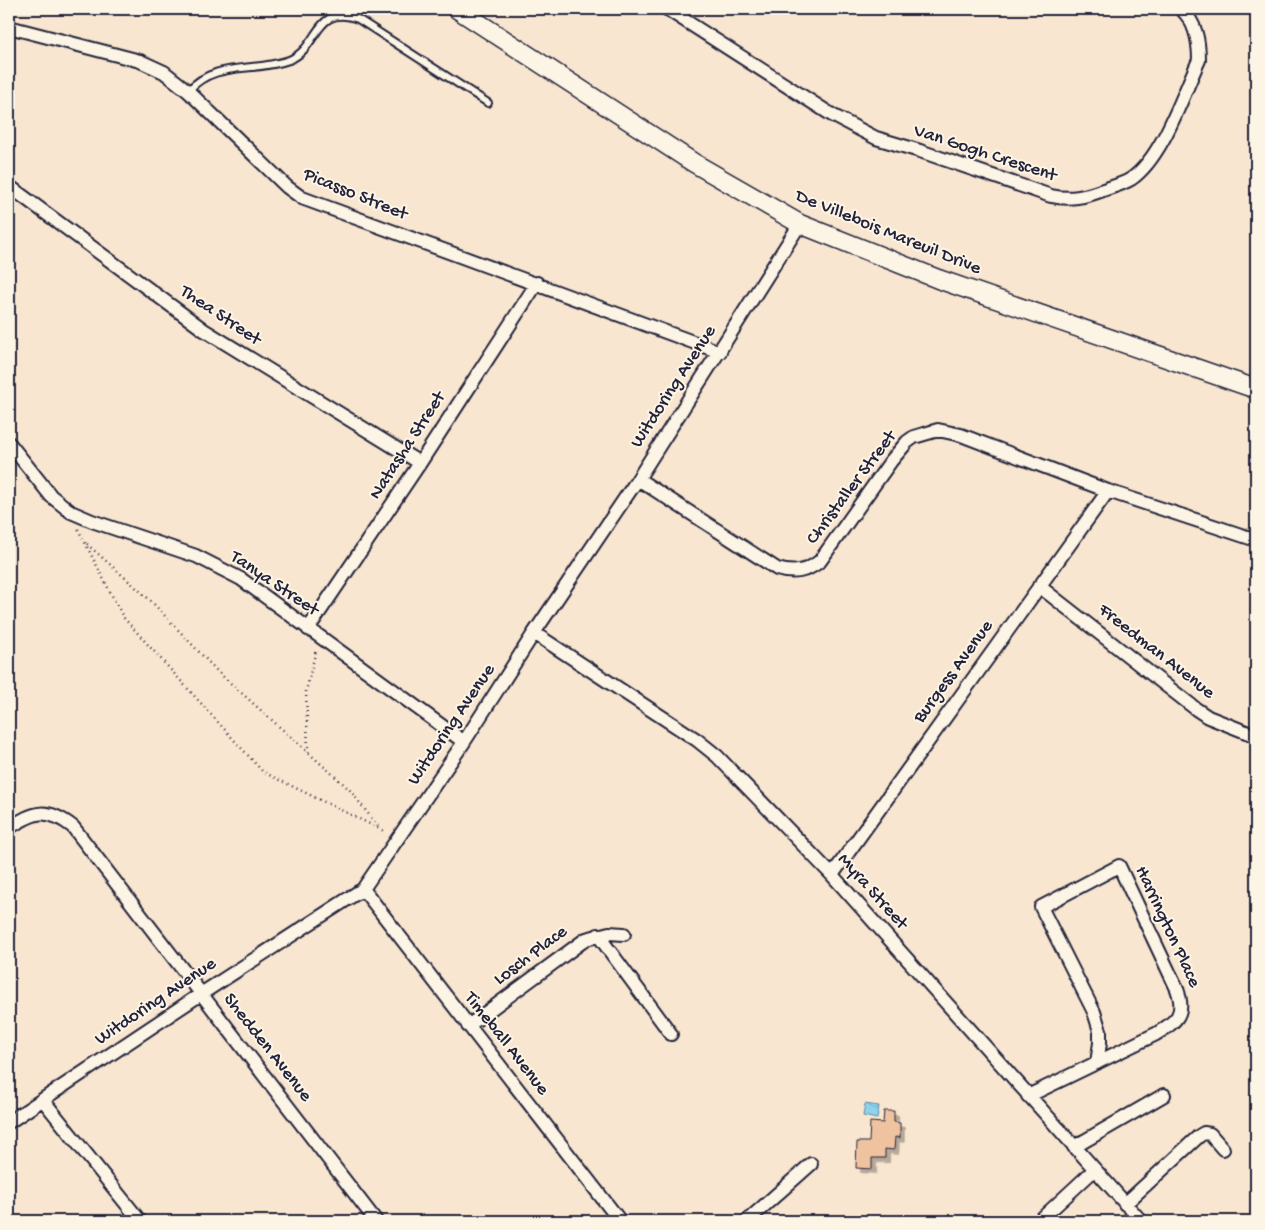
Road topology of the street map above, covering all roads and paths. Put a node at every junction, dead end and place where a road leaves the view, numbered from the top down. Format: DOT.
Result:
graph roads {
  1 [pos="457,9"];
  2 [pos="668,9"];
  3 [pos="1181,9"];
  4 [pos="9,27"];
  5 [pos="188,91"];
  6 [pos="488,103"];
  7 [pos="9,186"];
  8 [pos="800,224"];
  9 [pos="537,283"];
  10 [pos="720,352"];
  11 [pos="1256,390"];
  12 [pos="9,443"];
  13 [pos="420,463"];
  14 [pos="638,479"];
  15 [pos="1108,491"];
  16 [pos="71,512"];
  17 [pos="1256,540"];
  18 [pos="85,543"];
  19 [pos="1040,586"];
  20 [pos="308,629"];
  21 [pos="534,633"];
  22 [pos="322,640"];
  23 [pos="1256,736"];
  24 [pos="464,742"];
  25 [pos="308,752"];
  26 [pos="9,828"];
  27 [pos="381,830"];
  28 [pos="399,836"];
  29 [pos="832,875"];
  30 [pos="363,889"];
  31 [pos="624,934"];
  32 [pos="598,935"];
  33 [pos="201,994"];
  34 [pos="468,1026"];
  35 [pos="671,1034"];
  36 [pos="1097,1062"];
  37 [pos="1033,1093"];
  38 [pos="1164,1095"];
  39 [pos="43,1100"];
  40 [pos="9,1122"];
  41 [pos="1074,1147"];
  42 [pos="1223,1148"];
  43 [pos="811,1164"];
  44 [pos="1094,1170"];
  45 [pos="1125,1204"];
  46 [pos="140,1221"];
  47 [pos="376,1221"];
  48 [pos="620,1221"];
  49 [pos="747,1221"];
  50 [pos="1039,1221"];
  51 [pos="1141,1221"];
  1 -- 8 [label="main road, De Villebois Mareuil Drive"];
  2 -- 3 [label="street, Van Gogh Crescent"];
  4 -- 5 [label="street, Picasso Street"];
  5 -- 6 [label="lane"];
  5 -- 9 [label="street, Picasso Street"];
  7 -- 13 [label="street, Thea Street"];
  8 -- 10 [label="street, Witdoring Avenue"];
  8 -- 11 [label="main road, De Villebois Mareuil Drive"];
  9 -- 10 [label="street, Picasso Street"];
  9 -- 13 [label="street, Natasha Street"];
  10 -- 14 [label="street, Witdoring Avenue"];
  12 -- 16 [label="street, Tanya Street"];
  13 -- 20 [label="street, Natasha Street"];
  14 -- 15 [label="street, Christaller Street"];
  14 -- 21 [label="street, Witdoring Avenue"];
  15 -- 17 [label="street, Christaller Street"];
  15 -- 19 [label="street, Burgess Avenue"];
  16 -- 18 [label="path"];
  16 -- 20 [label="street, Tanya Street"];
  18 -- 25 [label="path"];
  18 -- 27 [label="path"];
  19 -- 23 [label="street, Freedman Avenue"];
  19 -- 29 [label="street, Burgess Avenue"];
  20 -- 22 [label="street, Tanya Street"];
  21 -- 24 [label="street, Witdoring Avenue"];
  21 -- 29 [label="street, Myra Street"];
  22 -- 24 [label="street, Tanya Street"];
  22 -- 25 [label="path"];
  24 -- 28 [label="street, Witdoring Avenue"];
  25 -- 27 [label="path"];
  26 -- 33 [label="street, Shedden Avenue"];
  27 -- 28 [label="path"];
  28 -- 30 [label="street, Witdoring Avenue"];
  29 -- 37 [label="street, Myra Street"];
  30 -- 33 [label="street, Witdoring Avenue"];
  30 -- 34 [label="street, Timeball Avenue"];
  31 -- 32 [label="street, Losch Place"];
  32 -- 34 [label="street, Losch Place"];
  32 -- 35 [label="street"];
  33 -- 39 [label="street, Witdoring Avenue"];
  33 -- 47 [label="street, Shedden Avenue"];
  34 -- 48 [label="street, Timeball Avenue"];
  36 -- 36 [label="street, Harrington Place"];
  36 -- 37 [label="street, Harrington Place"];
  37 -- 41 [label="street, Myra Street"];
  38 -- 41 [label="street"];
  39 -- 40 [label="street, Witdoring Avenue"];
  39 -- 46 [label="street"];
  41 -- 44 [label="street, Myra Street"];
  42 -- 45 [label="street"];
  43 -- 49 [label="street"];
  44 -- 45 [label="street, Myra Street"];
  44 -- 50 [label="street"];
  45 -- 51 [label="street, Myra Street"];
}
